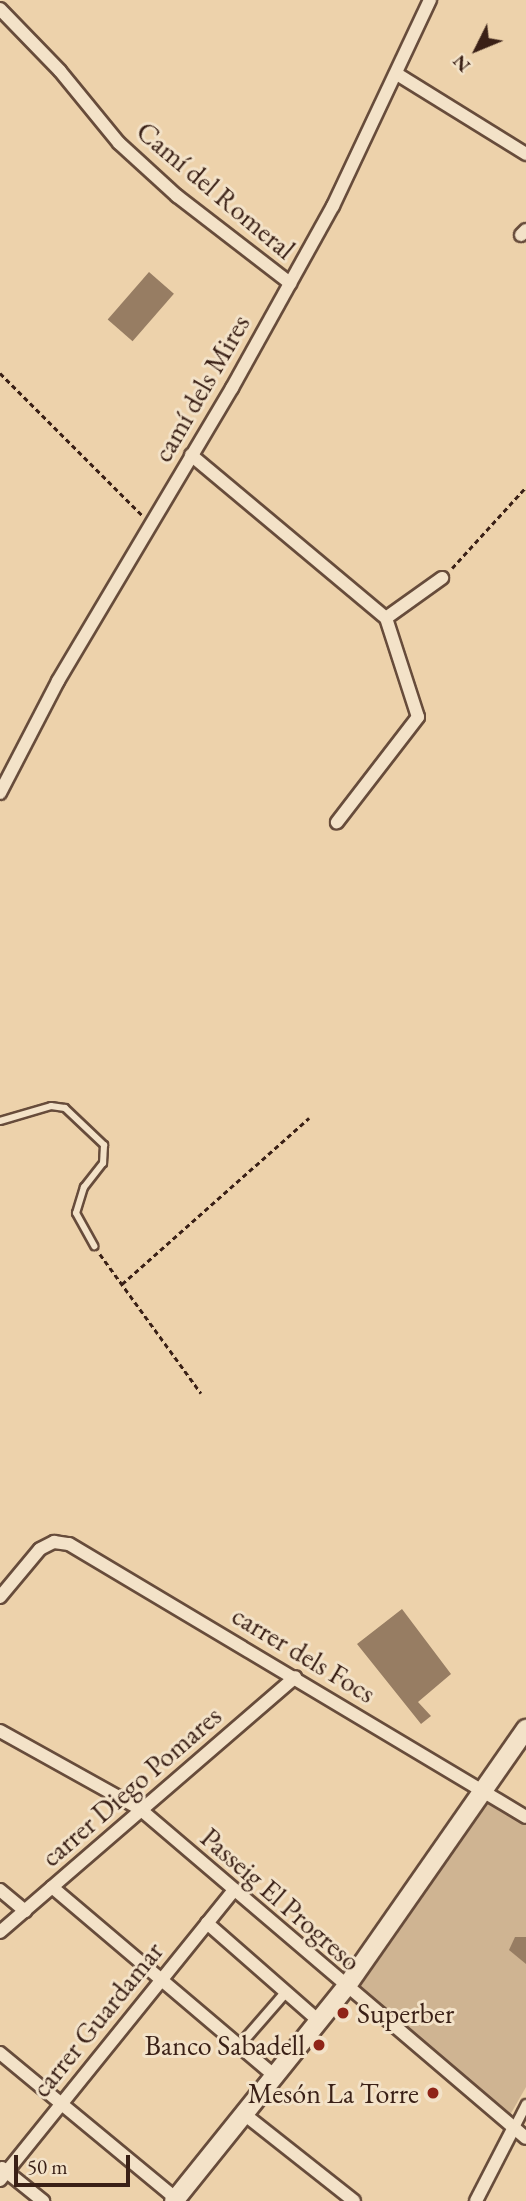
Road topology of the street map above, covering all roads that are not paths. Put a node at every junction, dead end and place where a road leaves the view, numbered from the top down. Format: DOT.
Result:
graph roads {
  1 [pos="430,0"];
  2 [pos="0,9"];
  3 [pos="397,74"];
  4 [pos="526,154"];
  5 [pos="290,283"];
  6 [pos="191,456"];
  7 [pos="442,578"];
  8 [pos="386,618"];
  9 [pos="0,793"];
  10 [pos="337,822"];
  11 [pos="0,1121"];
  12 [pos="94,1246"];
  13 [pos="0,1597"];
  14 [pos="295,1677"];
  15 [pos="0,1731"];
  16 [pos="521,1735"];
  17 [pos="483,1788"];
  18 [pos="140,1809"];
  19 [pos="526,1817"];
  20 [pos="52,1887"];
  21 [pos="0,1890"];
  22 [pos="234,1890"];
  23 [pos="25,1911"];
  24 [pos="207,1923"];
  25 [pos="0,1932"];
  26 [pos="162,1977"];
  27 [pos="346,1987"];
  28 [pos="285,1992"];
  29 [pos="319,2021"];
  30 [pos="239,2045"];
  31 [pos="0,2053"];
  32 [pos="275,2076"];
  33 [pos="60,2102"];
  34 [pos="526,2104"];
  35 [pos="244,2114"];
  36 [pos="513,2129"];
  37 [pos="526,2138"];
  38 [pos="2,2173"];
  39 [pos="336,2196"];
  40 [pos="176,2200"];
  41 [pos="43,2201"];
  42 [pos="354,2201"];
  43 [pos="476,2201"];
  1 -- 3 [label="street, camí dels Mires"];
  2 -- 5 [label="street, Camí del Romeral"];
  3 -- 4 [label="street"];
  3 -- 5 [label="street, camí dels Mires"];
  5 -- 6 [label="street, camí dels Mires"];
  6 -- 8 [label="street"];
  6 -- 9 [label="street, camí dels Mires"];
  7 -- 8 [label="street"];
  8 -- 10 [label="street"];
  11 -- 12 [label="lane"];
  13 -- 14 [label="street, carrer dels Focs"];
  14 -- 17 [label="street, carrer dels Focs"];
  14 -- 18 [label="street, carrer Diego Pomares"];
  15 -- 18 [label="street, Passeig El Progreso"];
  16 -- 17 [label="main road"];
  17 -- 19 [label="street, carrer dels Focs"];
  17 -- 27 [label="main road"];
  18 -- 20 [label="street, carrer Diego Pomares"];
  18 -- 22 [label="street, Passeig El Progreso"];
  20 -- 23 [label="street, carrer Diego Pomares"];
  20 -- 26 [label="street"];
  21 -- 23 [label="street"];
  22 -- 24 [label="street, carrer Guardamar"];
  22 -- 27 [label="street, Passeig El Progreso"];
  23 -- 25 [label="street, carrer Diego Pomares"];
  24 -- 26 [label="street, carrer Guardamar"];
  24 -- 28 [label="street"];
  26 -- 30 [label="street"];
  26 -- 33 [label="street, carrer Guardamar"];
  27 -- 29 [label="main road"];
  27 -- 36 [label="street, Passeig El Progreso"];
  28 -- 29 [label="street"];
  28 -- 30 [label="street"];
  29 -- 32 [label="main road"];
  30 -- 32 [label="street"];
  31 -- 33 [label="street"];
  32 -- 35 [label="main road"];
  33 -- 38 [label="street, carrer Guardamar"];
  33 -- 40 [label="street"];
  34 -- 36 [label="street"];
  35 -- 39 [label="street"];
  35 -- 40 [label="main road"];
  36 -- 37 [label="street, Passeig El Progreso"];
  36 -- 43 [label="street"];
  38 -- 41 [label="street"];
  39 -- 42 [label="street"];
}
